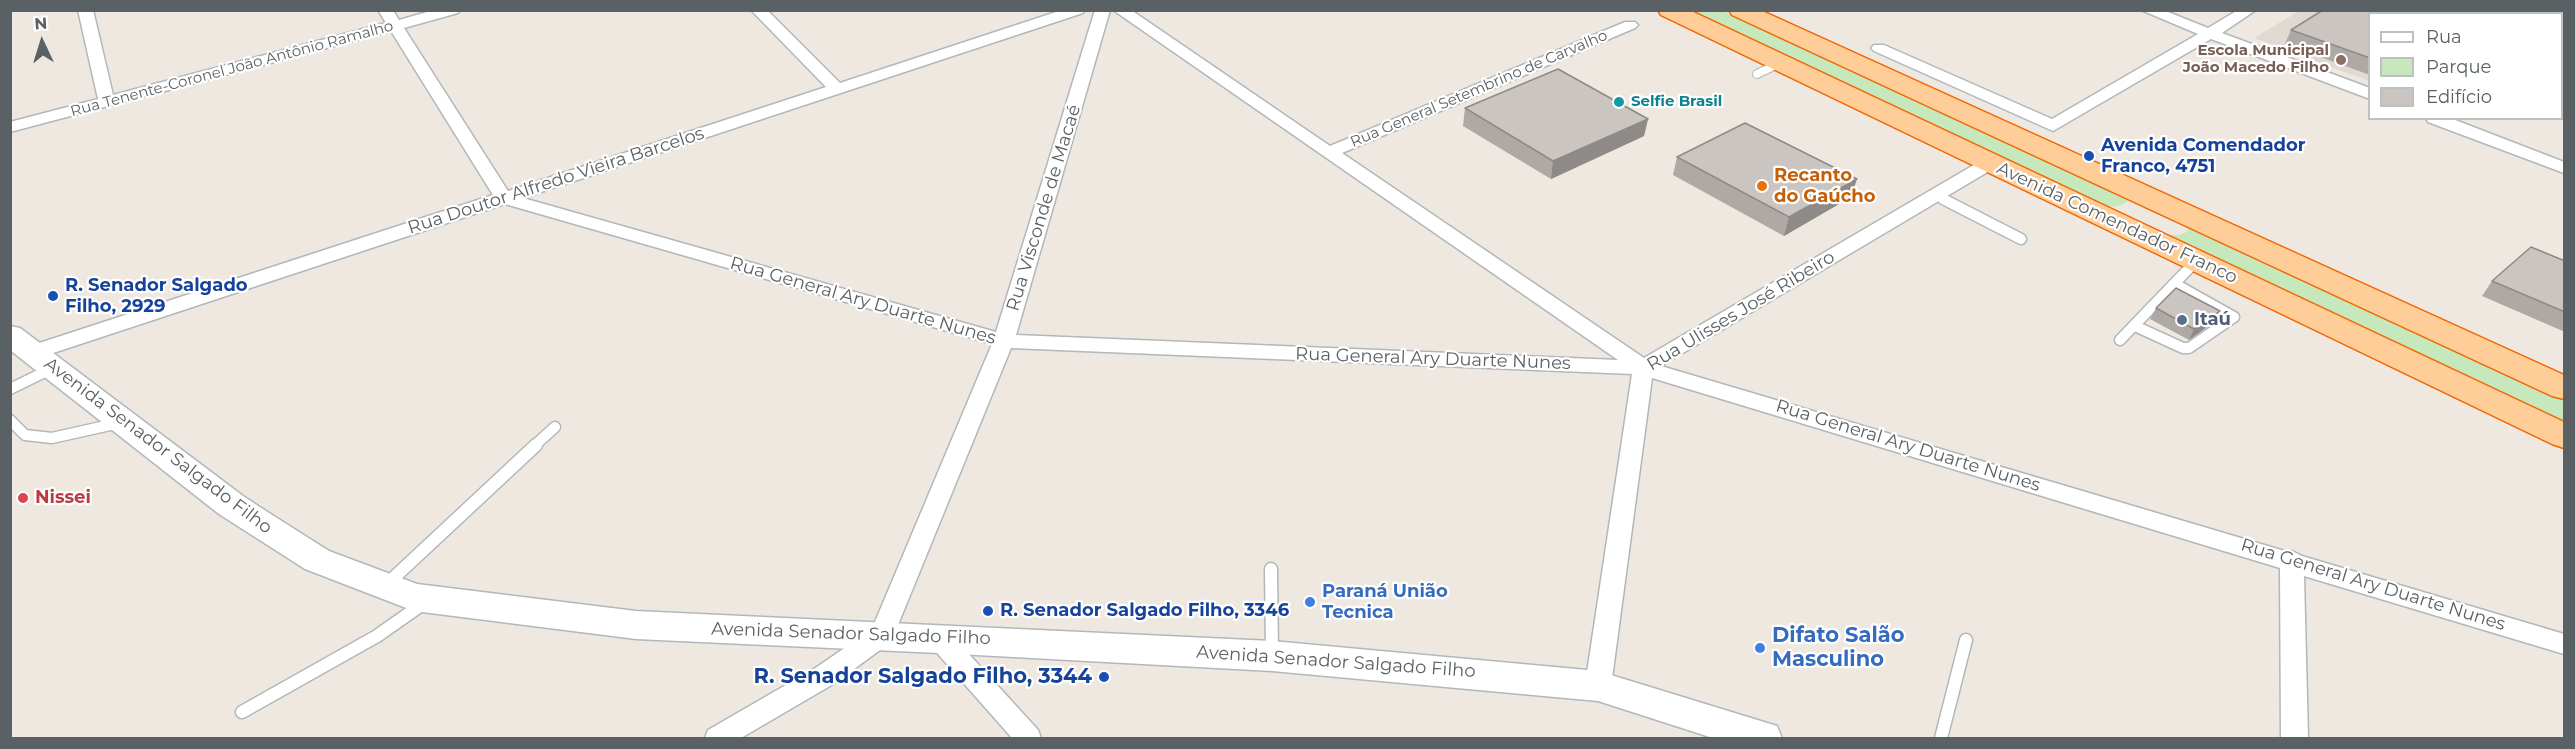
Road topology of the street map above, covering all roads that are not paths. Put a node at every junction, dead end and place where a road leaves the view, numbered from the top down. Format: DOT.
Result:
graph roads {
  1 [pos="453,10"];
  2 [pos="758,10"];
  3 [pos="1078,10"];
  4 [pos="1103,10"];
  5 [pos="1120,10"];
  6 [pos="1669,10"];
  7 [pos="1740,10"];
  8 [pos="2148,10"];
  9 [pos="2249,10"];
  10 [pos="87,11"];
  11 [pos="389,18"];
  12 [pos="1630,25"];
  13 [pos="2209,34"];
  14 [pos="1879,48"];
  15 [pos="1780,63"];
  16 [pos="1757,74"];
  17 [pos="837,89"];
  18 [pos="2368,93"];
  19 [pos="107,102"];
  20 [pos="2439,120"];
  21 [pos="10,127"];
  22 [pos="1328,153"];
  23 [pos="1990,163"];
  24 [pos="2565,168"];
  25 [pos="2142,194"];
  26 [pos="1936,195"];
  27 [pos="504,198"];
  28 [pos="2085,208"];
  29 [pos="2021,240"];
  30 [pos="2196,261"];
  31 [pos="2175,284"];
  32 [pos="2134,326"];
  33 [pos="2120,340"];
  34 [pos="1004,341"];
  35 [pos="33,352"];
  36 [pos="1643,368"];
  37 [pos="2565,388"];
  38 [pos="10,389"];
  39 [pos="10,420"];
  40 [pos="123,422"];
  41 [pos="555,427"];
  42 [pos="2565,436"];
  43 [pos="2292,560"];
  44 [pos="1271,569"];
  45 [pos="384,586"];
  46 [pos="429,599"];
  47 [pos="882,635"];
  48 [pos="939,638"];
  49 [pos="1966,640"];
  50 [pos="2565,644"];
  51 [pos="1272,656"];
  52 [pos="1598,686"];
  53 [pos="242,712"];
  54 [pos="1740,735"];
  55 [pos="718,738"];
  56 [pos="1028,738"];
  57 [pos="1941,738"];
  58 [pos="2294,738"];
  1 -- 11 [label="street, Rua Tenente-Coronel João Antônio Ramalho"];
  2 -- 17 [label="street"];
  3 -- 17 [label="street, Rua Doutor Alfredo Vieira Barcelos"];
  4 -- 34 [label="street, Rua Visconde de Macaé"];
  5 -- 22 [label="street"];
  6 -- 15 [label="highway, Avenida Comendador Franco"];
  7 -- 25 [label="highway, Avenida Comendador Franco"];
  8 -- 13 [label="street"];
  9 -- 13 [label="street"];
  10 -- 19 [label="street"];
  11 -- 19 [label="street, Rua Tenente-Coronel João Antônio Ramalho"];
  11 -- 27 [label="street"];
  12 -- 22 [label="street, Rua General Setembrino de Carvalho"];
  13 -- 14 [label="street"];
  13 -- 18 [label="street"];
  15 -- 16 [label="lane"];
  15 -- 23 [label="highway, Avenida Comendador Franco"];
  17 -- 27 [label="street, Rua Doutor Alfredo Vieira Barcelos"];
  19 -- 21 [label="street, Rua Tenente-Coronel João Antônio Ramalho"];
  20 -- 24 [label="street"];
  22 -- 36 [label="street"];
  23 -- 26 [label="street, Rua Ulisses José Ribeiro"];
  23 -- 28 [label="highway, Avenida Comendador Franco"];
  25 -- 28 [label="highway"];
  25 -- 37 [label="highway, Avenida Comendador Franco"];
  26 -- 29 [label="lane"];
  26 -- 36 [label="street, Rua Ulisses José Ribeiro"];
  27 -- 34 [label="street, Rua General Ary Duarte Nunes"];
  27 -- 35 [label="street, Rua Doutor Alfredo Vieira Barcelos"];
  28 -- 30 [label="highway, Avenida Comendador Franco"];
  30 -- 31 [label="lane"];
  30 -- 42 [label="highway, Avenida Comendador Franco"];
  31 -- 32 [label="lane"];
  31 -- 32 [label="lane"];
  32 -- 33 [label="lane"];
  34 -- 36 [label="street, Rua General Ary Duarte Nunes"];
  34 -- 47 [label="street, Rua Visconde de Macaé"];
  35 -- 38 [label="lane"];
  35 -- 40 [label="main road, Avenida Senador Salgado Filho"];
  36 -- 43 [label="street, Rua General Ary Duarte Nunes"];
  36 -- 52 [label="street, Rua Ulisses José Ribeiro"];
  39 -- 40 [label="lane"];
  40 -- 45 [label="main road, Avenida Senador Salgado Filho"];
  41 -- 45 [label="lane"];
  43 -- 50 [label="street, Rua General Ary Duarte Nunes"];
  43 -- 58 [label="street"];
  44 -- 51 [label="lane"];
  45 -- 46 [label="main road, Avenida Senador Salgado Filho"];
  46 -- 47 [label="main road, Avenida Senador Salgado Filho"];
  46 -- 53 [label="lane"];
  47 -- 48 [label="main road, Avenida Senador Salgado Filho"];
  47 -- 55 [label="street"];
  48 -- 51 [label="main road, Avenida Senador Salgado Filho"];
  48 -- 56 [label="street"];
  49 -- 57 [label="lane"];
  51 -- 52 [label="main road, Avenida Senador Salgado Filho"];
  52 -- 54 [label="main road, Avenida Senador Salgado Filho"];
}
